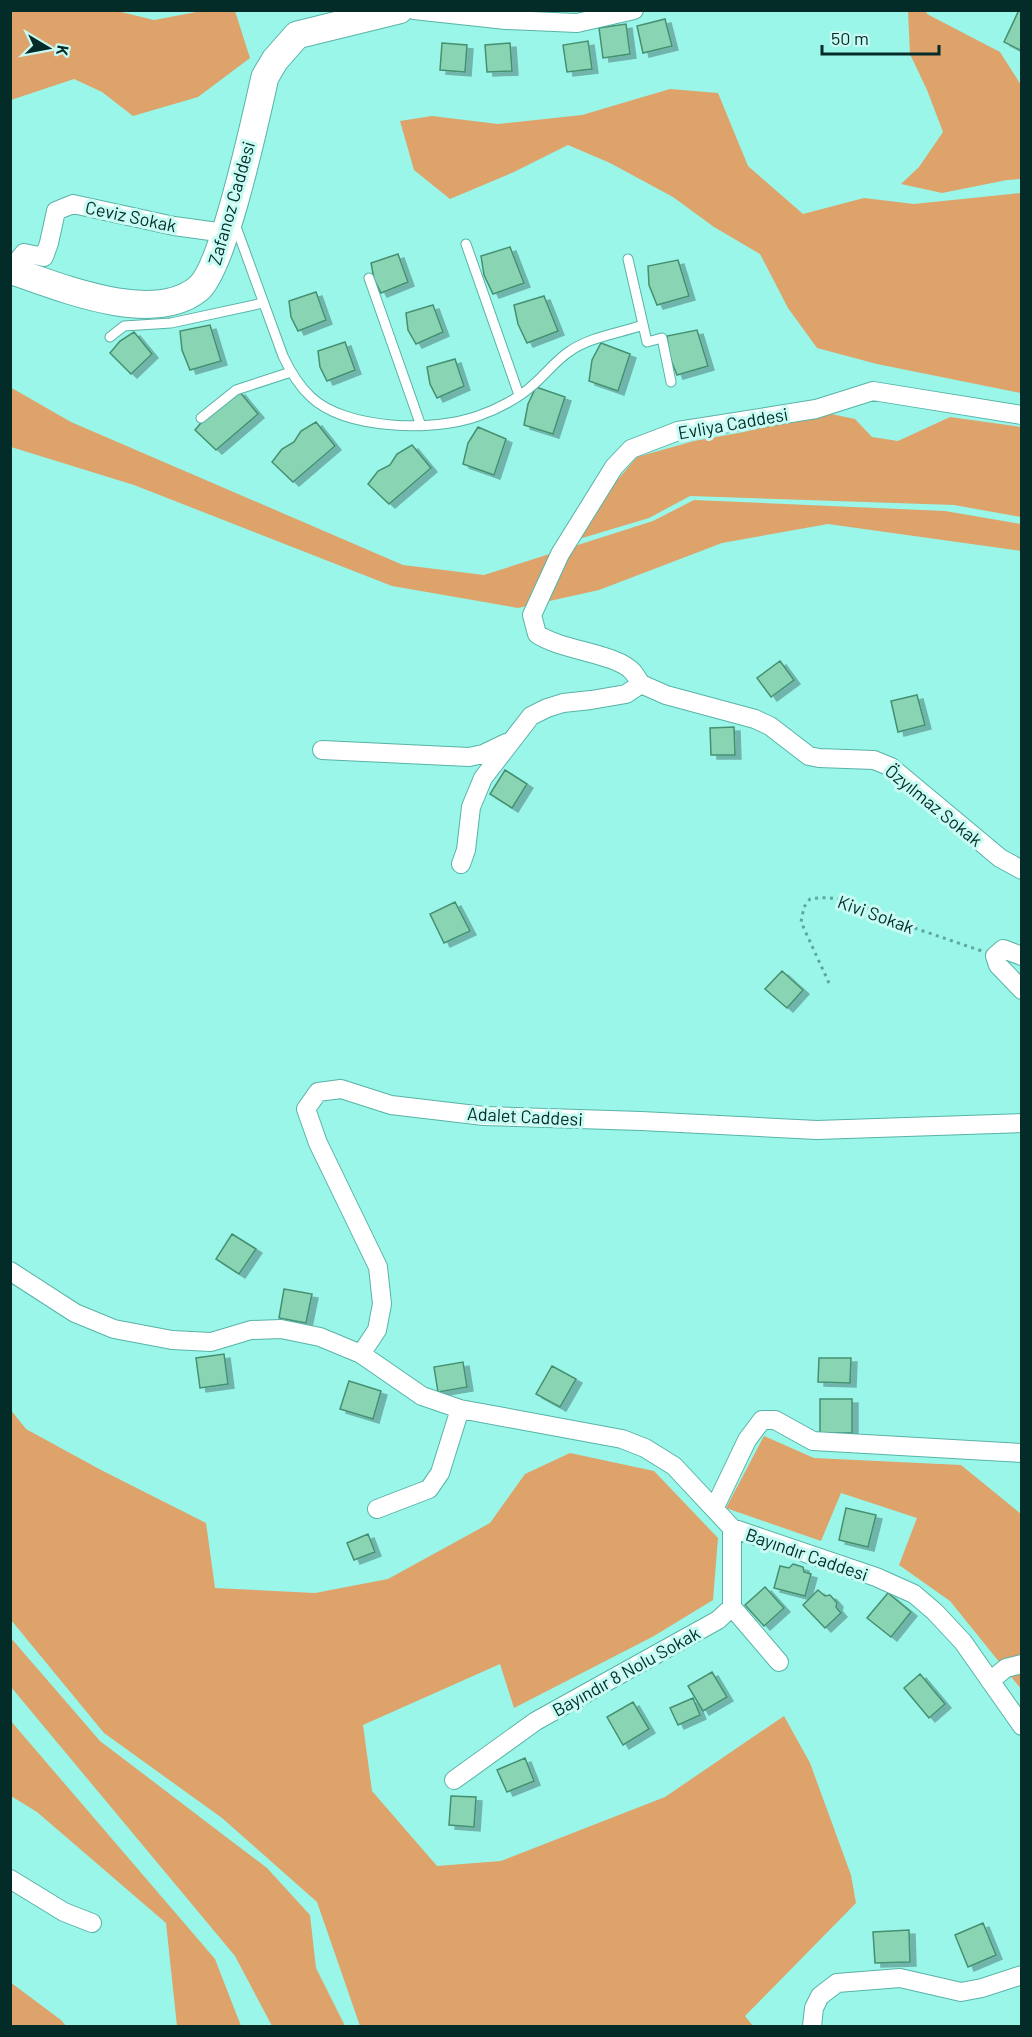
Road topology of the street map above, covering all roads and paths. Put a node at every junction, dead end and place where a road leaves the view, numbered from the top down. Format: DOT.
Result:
graph roads {
  1 [pos="399,10"];
  2 [pos="414,10"];
  3 [pos="634,10"];
  4 [pos="228,223"];
  5 [pos="466,243"];
  6 [pos="628,259"];
  7 [pos="10,270"];
  8 [pos="369,278"];
  9 [pos="263,303"];
  10 [pos="643,325"];
  11 [pos="110,338"];
  12 [pos="291,372"];
  13 [pos="671,382"];
  14 [pos="519,395"];
  15 [pos="1022,415"];
  16 [pos="201,418"];
  17 [pos="421,426"];
  18 [pos="641,684"];
  19 [pos="510,741"];
  20 [pos="322,750"];
  21 [pos="461,864"];
  22 [pos="1022,870"];
  23 [pos="995,956"];
  24 [pos="1022,956"];
  25 [pos="829,983"];
  26 [pos="1022,990"];
  27 [pos="1022,1123"];
  28 [pos="10,1271"];
  29 [pos="362,1354"];
  30 [pos="460,1409"];
  31 [pos="1022,1453"];
  32 [pos="377,1509"];
  33 [pos="714,1509"];
  34 [pos="732,1528"];
  35 [pos="732,1607"];
  36 [pos="779,1662"];
  37 [pos="1022,1664"];
  38 [pos="990,1681"];
  39 [pos="1022,1726"];
  40 [pos="454,1780"];
  41 [pos="10,1879"];
  42 [pos="92,1923"];
  43 [pos="1022,1975"];
  44 [pos="812,2026"];
  1 -- 4 [label="street, Zafanoz Caddesi"];
  2 -- 3 [label="street"];
  4 -- 7 [label="street, Ceviz Sokak"];
  4 -- 7 [label="street, Zafanoz Caddesi"];
  4 -- 9 [label="lane"];
  5 -- 14 [label="lane"];
  6 -- 10 [label="lane"];
  8 -- 17 [label="lane"];
  9 -- 11 [label="lane"];
  9 -- 12 [label="lane"];
  10 -- 13 [label="lane"];
  10 -- 14 [label="lane"];
  12 -- 16 [label="lane"];
  12 -- 17 [label="lane"];
  14 -- 17 [label="lane"];
  15 -- 18 [label="street, Evliya Caddesi"];
  18 -- 19 [label="street"];
  18 -- 22 [label="street, Özyılmaz Sokak"];
  19 -- 20 [label="street"];
  19 -- 21 [label="street"];
  23 -- 24 [label="street"];
  23 -- 25 [label="path, Kivi Sokak"];
  23 -- 26 [label="street"];
  27 -- 29 [label="street, Adalet Caddesi"];
  28 -- 29 [label="street, Bayındır Caddesi"];
  29 -- 30 [label="street, Bayındır Caddesi"];
  30 -- 32 [label="street"];
  30 -- 33 [label="street, Bayındır Caddesi"];
  31 -- 33 [label="street"];
  33 -- 34 [label="street, Bayındır Caddesi"];
  34 -- 35 [label="street"];
  34 -- 38 [label="street, Bayındır Caddesi"];
  35 -- 36 [label="street"];
  35 -- 40 [label="street, Bayındır 8 Nolu Sokak"];
  37 -- 38 [label="street"];
  38 -- 39 [label="street, Bayındır Caddesi"];
  41 -- 42 [label="street"];
  43 -- 44 [label="street"];
}
